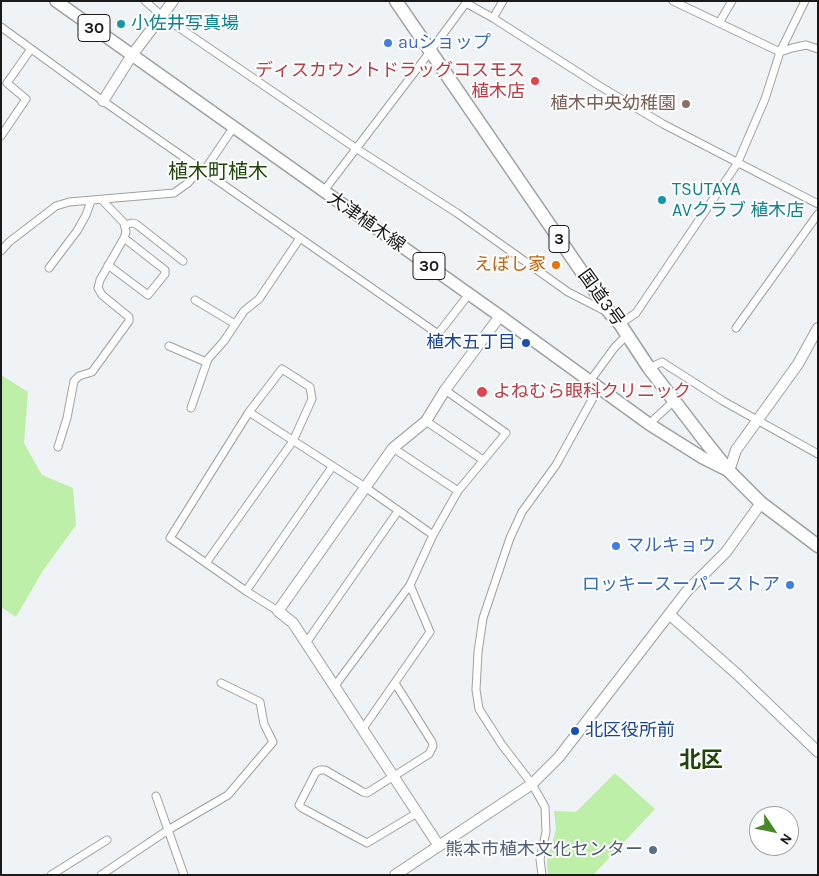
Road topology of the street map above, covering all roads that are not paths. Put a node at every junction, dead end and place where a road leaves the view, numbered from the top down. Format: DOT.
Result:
graph roads {
  1 [pos="56,1"];
  2 [pos="145,1"];
  3 [pos="172,1"];
  4 [pos="396,1"];
  5 [pos="503,1"];
  6 [pos="673,1"];
  7 [pos="732,1"];
  8 [pos="804,1"];
  9 [pos="681,3"];
  10 [pos="162,16"];
  11 [pos="493,18"];
  12 [pos="719,24"];
  13 [pos="1,27"];
  14 [pos="31,49"];
  15 [pos="818,49"];
  16 [pos="430,50"];
  17 [pos="780,52"];
  18 [pos="132,56"];
  19 [pos="103,101"];
  20 [pos="233,128"];
  21 [pos="1,136"];
  22 [pos="357,148"];
  23 [pos="737,164"];
  24 [pos="202,170"];
  25 [pos="323,192"];
  26 [pos="102,200"];
  27 [pos="90,201"];
  28 [pos="818,204"];
  29 [pos="818,214"];
  30 [pos="125,225"];
  31 [pos="124,238"];
  32 [pos="300,238"];
  33 [pos="1,251"];
  34 [pos="183,261"];
  35 [pos="108,265"];
  36 [pos="49,268"];
  37 [pos="469,294"];
  38 [pos="195,300"];
  39 [pos="610,314"];
  40 [pos="500,316"];
  41 [pos="235,324"];
  42 [pos="736,328"];
  43 [pos="818,328"];
  44 [pos="624,330"];
  45 [pos="814,345"];
  46 [pos="169,346"];
  47 [pos="206,362"];
  48 [pos="649,368"];
  49 [pos="595,384"];
  50 [pos="445,390"];
  51 [pos="674,400"];
  52 [pos="190,408"];
  53 [pos="249,412"];
  54 [pos="757,419"];
  55 [pos="426,421"];
  56 [pos="649,424"];
  57 [pos="293,441"];
  58 [pos="58,447"];
  59 [pos="393,448"];
  60 [pos="818,454"];
  61 [pos="483,460"];
  62 [pos="332,467"];
  63 [pos="729,471"];
  64 [pos="365,487"];
  65 [pos="458,491"];
  66 [pos="761,503"];
  67 [pos="398,511"];
  68 [pos="433,535"];
  69 [pos="818,546"];
  70 [pos="206,563"];
  71 [pos="410,585"];
  72 [pos="246,591"];
  73 [pos="278,611"];
  74 [pos="669,614"];
  75 [pos="306,643"];
  76 [pos="221,683"];
  77 [pos="395,683"];
  78 [pos="334,687"];
  79 [pos="362,730"];
  80 [pos="818,752"];
  81 [pos="393,777"];
  82 [pos="532,784"];
  83 [pos="156,796"];
  84 [pos="417,813"];
  85 [pos="168,830"];
  86 [pos="107,840"];
  87 [pos="439,846"];
  88 [pos="184,874"];
  89 [pos="51,875"];
  90 [pos="100,875"];
  91 [pos="395,875"];
  92 [pos="542,875"];
  1 -- 18 [label="main road, 大津植木線 / 30"];
  2 -- 10 [label="street"];
  3 -- 10 [label="street"];
  4 -- 16 [label="highway, 国道3号 / 3"];
  5 -- 11 [label="street"];
  6 -- 9 [label="street"];
  7 -- 12 [label="street"];
  8 -- 17 [label="street"];
  9 -- 12 [label="street"];
  10 -- 18 [label="street"];
  10 -- 22 [label="street"];
  11 -- 16 [label="street"];
  11 -- 23 [label="street"];
  12 -- 17 [label="street"];
  13 -- 14 [label="street"];
  14 -- 19 [label="street"];
  14 -- 21 [label="street"];
  15 -- 17 [label="street"];
  16 -- 22 [label="street"];
  16 -- 39 [label="highway, 国道3号 / 3"];
  17 -- 23 [label="street"];
  18 -- 19 [label="street"];
  18 -- 20 [label="main road, 大津植木線 / 30"];
  19 -- 24 [label="street"];
  20 -- 24 [label="street"];
  20 -- 25 [label="main road, 大津植木線 / 30"];
  22 -- 25 [label="street"];
  22 -- 39 [label="street"];
  23 -- 28 [label="street"];
  23 -- 44 [label="street"];
  24 -- 26 [label="street"];
  24 -- 32 [label="street"];
  25 -- 37 [label="main road, 大津植木線 / 30"];
  26 -- 27 [label="street"];
  26 -- 30 [label="street"];
  27 -- 33 [label="street"];
  27 -- 36 [label="street"];
  29 -- 42 [label="street"];
  30 -- 31 [label="street"];
  30 -- 34 [label="street"];
  31 -- 35 [label="street"];
  31 -- 35 [label="street"];
  32 -- 37 [label="street"];
  32 -- 41 [label="street"];
  35 -- 58 [label="street"];
  37 -- 40 [label="main road, 大津植木線 / 30"];
  38 -- 41 [label="street"];
  39 -- 44 [label="highway, 国道3号 / 3"];
  40 -- 49 [label="main road, 大津植木線 / 30"];
  40 -- 50 [label="street"];
  41 -- 47 [label="street"];
  43 -- 45 [label="street"];
  44 -- 48 [label="highway, 国道3号 / 3"];
  44 -- 49 [label="street"];
  45 -- 54 [label="street"];
  46 -- 47 [label="street"];
  47 -- 52 [label="street"];
  48 -- 51 [label="highway, 国道3号 / 3"];
  48 -- 54 [label="street"];
  49 -- 56 [label="main road, 大津植木線 / 30"];
  49 -- 82 [label="street"];
  50 -- 55 [label="street"];
  50 -- 61 [label="street"];
  51 -- 56 [label="street"];
  51 -- 63 [label="highway, 国道3号 / 3"];
  53 -- 57 [label="street"];
  53 -- 57 [label="street"];
  53 -- 70 [label="street"];
  54 -- 60 [label="street"];
  54 -- 63 [label="street"];
  55 -- 59 [label="street"];
  55 -- 61 [label="street"];
  56 -- 63 [label="main road, 大津植木線 / 30"];
  57 -- 62 [label="street"];
  57 -- 70 [label="street"];
  59 -- 64 [label="street"];
  59 -- 65 [label="street"];
  61 -- 65 [label="street"];
  62 -- 64 [label="street"];
  62 -- 72 [label="street"];
  63 -- 66 [label="highway, 国道3号 / 3"];
  64 -- 67 [label="street"];
  64 -- 73 [label="street"];
  65 -- 68 [label="street"];
  66 -- 69 [label="highway, 国道3号 / 3"];
  66 -- 74 [label="street"];
  67 -- 68 [label="street"];
  67 -- 75 [label="street"];
  68 -- 71 [label="street"];
  70 -- 72 [label="street"];
  71 -- 77 [label="street"];
  71 -- 78 [label="street"];
  72 -- 73 [label="street"];
  73 -- 75 [label="street"];
  74 -- 80 [label="street"];
  74 -- 82 [label="street"];
  75 -- 78 [label="street"];
  76 -- 85 [label="street"];
  77 -- 79 [label="street"];
  77 -- 81 [label="street"];
  78 -- 79 [label="street"];
  79 -- 81 [label="street"];
  81 -- 84 [label="street"];
  81 -- 84 [label="street"];
  82 -- 87 [label="street"];
  82 -- 92 [label="street"];
  83 -- 85 [label="street"];
  84 -- 87 [label="street"];
  85 -- 88 [label="street"];
  85 -- 90 [label="street"];
  86 -- 89 [label="street"];
  87 -- 91 [label="street"];
}
